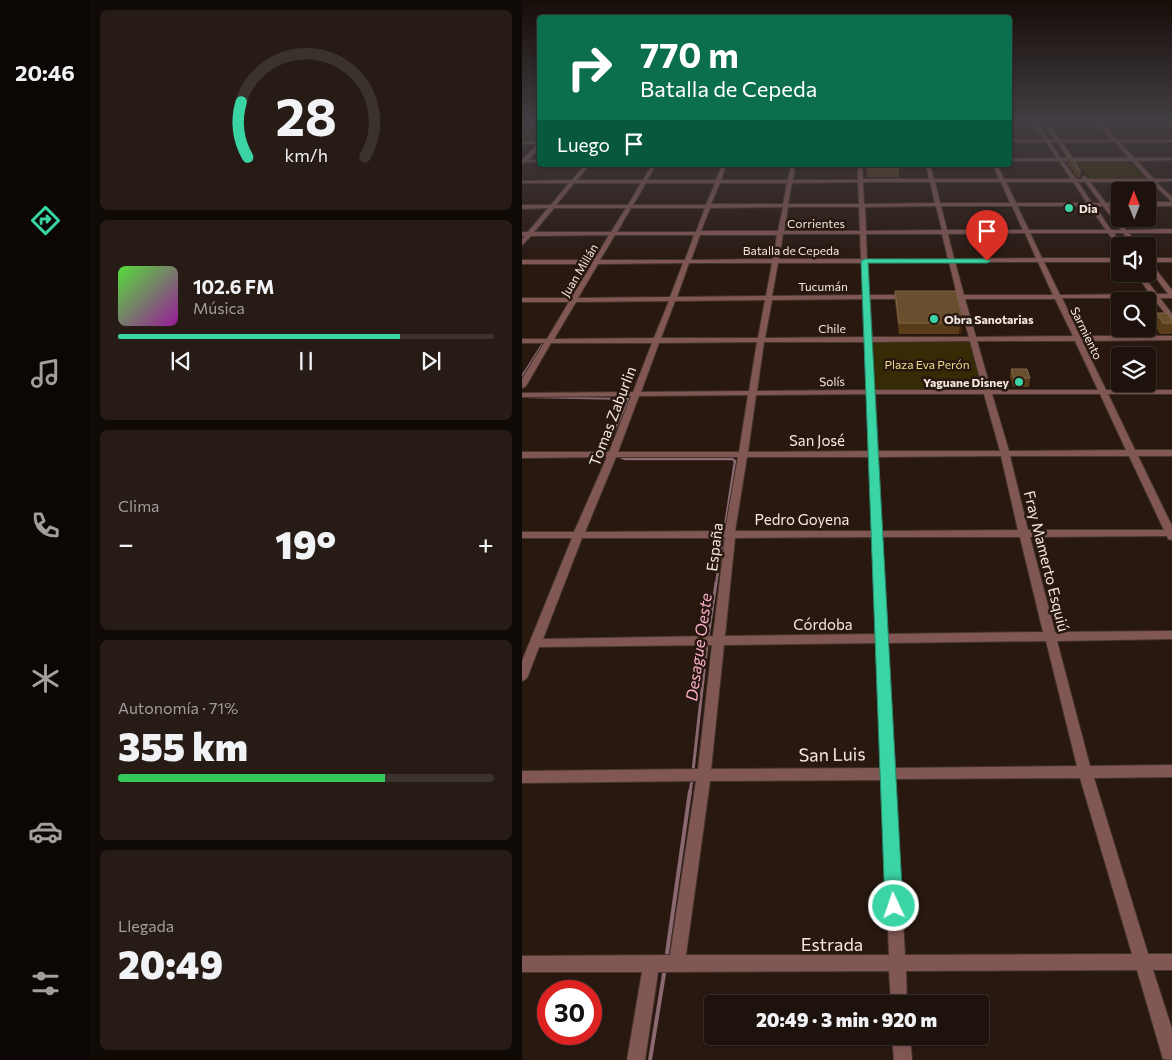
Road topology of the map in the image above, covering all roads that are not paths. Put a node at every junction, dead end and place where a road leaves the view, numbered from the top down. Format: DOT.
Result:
graph roads {
  1 [pos="584,168"];
  2 [pos="652,168"];
  3 [pos="723,168"];
  4 [pos="792,168"];
  5 [pos="860,168"];
  6 [pos="929,168"];
  7 [pos="997,168"];
  8 [pos="1065,168"];
  9 [pos="1141,168"];
  10 [pos="1081,174"];
  11 [pos="1152,180"];
  12 [pos="1172,180"];
  13 [pos="790,181"];
  14 [pos="861,181"];
  15 [pos="932,181"];
  16 [pos="1003,181"];
  17 [pos="1073,181"];
  18 [pos="1087,181"];
  19 [pos="522,182"];
  20 [pos="573,182"];
  21 [pos="644,182"];
  22 [pos="717,182"];
  23 [pos="1172,203"];
  24 [pos="1091,204"];
  25 [pos="1105,204"];
  26 [pos="1111,204"];
  27 [pos="1156,204"];
  28 [pos="938,205"];
  29 [pos="1014,205"];
  30 [pos="630,206"];
  31 [pos="707,206"];
  32 [pos="785,206"];
  33 [pos="862,206"];
  34 [pos="522,207"];
  35 [pos="552,207"];
  36 [pos="1110,231"];
  37 [pos="1125,231"];
  38 [pos="1172,231"];
  39 [pos="945,232"];
  40 [pos="1026,232"];
  41 [pos="697,233"];
  42 [pos="781,233"];
  43 [pos="863,233"];
  44 [pos="522,234"];
  45 [pos="530,234"];
  46 [pos="614,234"];
  47 [pos="1114,237"];
  48 [pos="1129,237"];
  49 [pos="522,243"];
  50 [pos="1039,260"];
  51 [pos="1111,260"];
  52 [pos="1172,260"];
  53 [pos="776,261"];
  54 [pos="865,261"];
  55 [pos="952,261"];
  56 [pos="1156,261"];
  57 [pos="522,262"];
  58 [pos="596,262"];
  59 [pos="687,262"];
  60 [pos="1156,273"];
  61 [pos="1172,295"];
  62 [pos="1057,296"];
  63 [pos="1111,296"];
  64 [pos="1156,296"];
  65 [pos="866,297"];
  66 [pos="914,297"];
  67 [pos="942,297"];
  68 [pos="961,297"];
  69 [pos="769,298"];
  70 [pos="574,299"];
  71 [pos="672,299"];
  72 [pos="1156,299"];
  73 [pos="522,300"];
  74 [pos="1172,320"];
  75 [pos="1077,338"];
  76 [pos="1172,338"];
  77 [pos="868,339"];
  78 [pos="973,339"];
  79 [pos="656,340"];
  80 [pos="762,340"];
  81 [pos="522,341"];
  82 [pos="550,341"];
  83 [pos="522,386"];
  84 [pos="870,392"];
  85 [pos="989,392"];
  86 [pos="1103,392"];
  87 [pos="1172,392"];
  88 [pos="753,393"];
  89 [pos="637,394"];
  90 [pos="522,395"];
  91 [pos="743,453"];
  92 [pos="1005,453"];
  93 [pos="1132,453"];
  94 [pos="1172,453"];
  95 [pos="613,454"];
  96 [pos="873,454"];
  97 [pos="522,455"];
  98 [pos="730,534"];
  99 [pos="877,534"];
  100 [pos="1024,534"];
  101 [pos="1171,534"];
  102 [pos="522,535"];
  103 [pos="578,535"];
  104 [pos="1172,635"];
  105 [pos="1051,636"];
  106 [pos="718,639"];
  107 [pos="882,639"];
  108 [pos="535,643"];
  109 [pos="522,676"];
  110 [pos="1172,771"];
  111 [pos="888,772"];
  112 [pos="1085,772"];
  113 [pos="704,775"];
  114 [pos="522,777"];
  115 [pos="1144,962"];
  116 [pos="1172,962"];
  117 [pos="896,963"];
  118 [pos="522,964"];
  119 [pos="652,964"];
  120 [pos="677,964"];
  121 [pos="898,995"];
  122 [pos="902,1045"];
  123 [pos="1172,1059"];
  124 [pos="636,1060"];
  125 [pos="903,1060"];
  1 -- 20 [label="street"];
  2 -- 21 [label="street, Juan Millán"];
  3 -- 22 [label="street, Tomas Zaburlin"];
  4 -- 13 [label="street, España"];
  5 -- 14 [label="street"];
  6 -- 15 [label="street, Fray Mamerto Esquiú"];
  7 -- 16 [label="street, Sarmiento"];
  8 -- 17 [label="street"];
  9 -- 11 [label="street"];
  10 -- 18 [label="street"];
  11 -- 12 [label="street"];
  11 -- 18 [label="street"];
  11 -- 23 [label="street"];
  13 -- 14 [label="street"];
  13 -- 22 [label="street"];
  13 -- 32 [label="street, España"];
  14 -- 15 [label="street"];
  14 -- 33 [label="street"];
  15 -- 16 [label="street"];
  15 -- 28 [label="street, Fray Mamerto Esquiú"];
  16 -- 17 [label="street"];
  16 -- 29 [label="street, Sarmiento"];
  17 -- 18 [label="street"];
  17 -- 24 [label="street"];
  18 -- 25 [label="street"];
  19 -- 20 [label="street"];
  20 -- 21 [label="street"];
  20 -- 35 [label="street"];
  21 -- 22 [label="street"];
  21 -- 30 [label="street, Juan Millán"];
  22 -- 31 [label="street, Tomas Zaburlin"];
  23 -- 27 [label="street"];
  24 -- 25 [label="street"];
  24 -- 29 [label="street"];
  24 -- 36 [label="street"];
  25 -- 26 [label="street"];
  25 -- 37 [label="street"];
  28 -- 29 [label="street"];
  28 -- 33 [label="street"];
  28 -- 39 [label="street, Fray Mamerto Esquiú"];
  29 -- 40 [label="street, Sarmiento"];
  30 -- 31 [label="street"];
  30 -- 35 [label="street"];
  30 -- 46 [label="street, Juan Millán"];
  31 -- 32 [label="street"];
  31 -- 41 [label="street, Tomas Zaburlin"];
  32 -- 33 [label="street"];
  32 -- 42 [label="street, España"];
  33 -- 43 [label="street"];
  34 -- 35 [label="street"];
  35 -- 45 [label="street"];
  36 -- 37 [label="street, Corrientes"];
  36 -- 40 [label="street, Corrientes"];
  36 -- 47 [label="street"];
  37 -- 38 [label="street, Corrientes"];
  37 -- 48 [label="street"];
  39 -- 40 [label="street, Corrientes"];
  39 -- 43 [label="street, Corrientes"];
  39 -- 55 [label="street, Fray Mamerto Esquiú"];
  40 -- 50 [label="street, Sarmiento"];
  41 -- 42 [label="street, Corrientes"];
  41 -- 46 [label="street, Corrientes"];
  41 -- 59 [label="street, Tomas Zaburlin"];
  42 -- 43 [label="street, Corrientes"];
  42 -- 53 [label="street, España"];
  43 -- 54 [label="street"];
  44 -- 45 [label="street, Corrientes"];
  45 -- 46 [label="street, Corrientes"];
  45 -- 49 [label="street"];
  46 -- 58 [label="street, Juan Millán"];
  50 -- 51 [label="street, Batalla de Cepeda"];
  50 -- 55 [label="street, Batalla de Cepeda"];
  50 -- 62 [label="street, Sarmiento"];
  52 -- 56 [label="street"];
  53 -- 54 [label="street, Batalla de Cepeda"];
  53 -- 59 [label="street, Batalla de Cepeda"];
  53 -- 69 [label="street, España"];
  54 -- 55 [label="street, Batalla de Cepeda"];
  54 -- 65 [label="street"];
  55 -- 68 [label="street, Fray Mamerto Esquiú"];
  57 -- 58 [label="street, Batalla de Cepeda"];
  58 -- 59 [label="street, Batalla de Cepeda"];
  58 -- 70 [label="street, Juan Millán"];
  59 -- 71 [label="street, Tomas Zaburlin"];
  60 -- 61 [label="street"];
  61 -- 64 [label="street"];
  62 -- 63 [label="street"];
  62 -- 68 [label="street"];
  62 -- 75 [label="street, Sarmiento"];
  65 -- 66 [label="street, Tucumán"];
  65 -- 69 [label="street, Tucumán"];
  65 -- 77 [label="street"];
  67 -- 68 [label="street"];
  68 -- 78 [label="street, Fray Mamerto Esquiú"];
  69 -- 71 [label="street, Tucumán"];
  69 -- 80 [label="street, España"];
  70 -- 71 [label="street, Tucumán"];
  70 -- 73 [label="street, Tucumán"];
  70 -- 82 [label="street, Juan Millán"];
  71 -- 79 [label="street, Tomas Zaburlin"];
  72 -- 74 [label="street"];
  75 -- 76 [label="street, Chile"];
  75 -- 78 [label="street, Chile"];
  75 -- 86 [label="street, Sarmiento"];
  77 -- 78 [label="street, Chile"];
  77 -- 80 [label="street, Chile"];
  77 -- 84 [label="street"];
  78 -- 85 [label="street, Fray Mamerto Esquiú"];
  79 -- 80 [label="street, Chile"];
  79 -- 82 [label="street, Chile"];
  79 -- 89 [label="street, Tomas Zaburlin"];
  80 -- 88 [label="street, España"];
  81 -- 82 [label="street, Chile"];
  82 -- 83 [label="street, Juan Millán"];
  84 -- 85 [label="street, Solís"];
  84 -- 88 [label="street, Solís"];
  84 -- 96 [label="street"];
  85 -- 86 [label="street, Solís"];
  85 -- 92 [label="street, Fray Mamerto Esquiú"];
  86 -- 87 [label="street, Solís"];
  86 -- 93 [label="street, Sarmiento"];
  88 -- 89 [label="street, Solís"];
  88 -- 91 [label="street, España"];
  89 -- 90 [label="street, Solís"];
  89 -- 95 [label="street, Tomas Zaburlin"];
  91 -- 95 [label="street, San José"];
  91 -- 96 [label="street, San José"];
  91 -- 98 [label="street, España"];
  92 -- 93 [label="street, San José"];
  92 -- 96 [label="street, San José"];
  92 -- 100 [label="street, Fray Mamerto Esquiú"];
  93 -- 94 [label="street, San José"];
  93 -- 101 [label="street, Sarmiento"];
  95 -- 97 [label="street, San José"];
  95 -- 103 [label="street, Tomas Zaburlin"];
  96 -- 99 [label="street"];
  98 -- 99 [label="street, Pedro Goyena"];
  98 -- 103 [label="street, Pedro Goyena"];
  98 -- 106 [label="street, España"];
  99 -- 100 [label="street, Pedro Goyena"];
  99 -- 107 [label="street"];
  100 -- 101 [label="street, Pedro Goyena"];
  100 -- 105 [label="street, Fray Mamerto Esquiú"];
  102 -- 103 [label="street, Pedro Goyena"];
  103 -- 108 [label="street, Tomas Zaburlin"];
  104 -- 105 [label="street, Córdoba"];
  105 -- 107 [label="street, Córdoba"];
  105 -- 112 [label="street, Fray Mamerto Esquiú"];
  106 -- 107 [label="street, Córdoba"];
  106 -- 108 [label="street, Córdoba"];
  106 -- 113 [label="street, España"];
  107 -- 111 [label="street"];
  108 -- 109 [label="street, Tomas Zaburlin"];
  110 -- 112 [label="street, San Luis"];
  111 -- 112 [label="street, San Luis"];
  111 -- 113 [label="street, San Luis"];
  111 -- 117 [label="street"];
  112 -- 115 [label="street, Fray Mamerto Esquiú"];
  113 -- 114 [label="street, San Luis"];
  113 -- 120 [label="street, España"];
  115 -- 116 [label="street, Estrada"];
  115 -- 117 [label="street, Estrada"];
  115 -- 123 [label="street, Fray Mamerto Esquiú"];
  117 -- 120 [label="street, Estrada"];
  117 -- 121 [label="street"];
  118 -- 119 [label="street, Estrada"];
  119 -- 120 [label="street, Estrada"];
  119 -- 124 [label="street"];
  122 -- 125 [label="street"];
}
